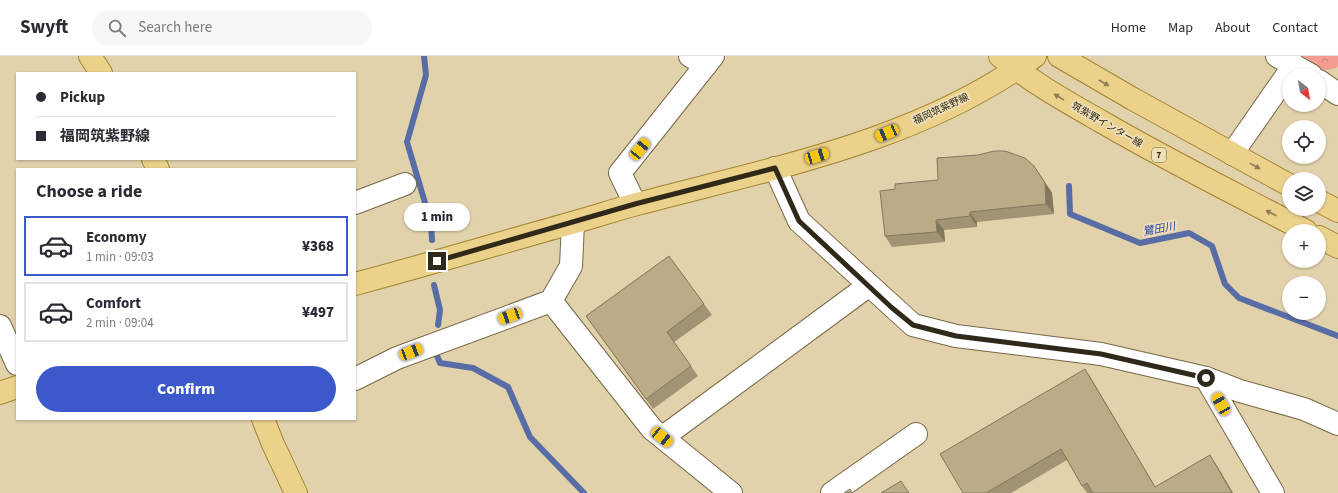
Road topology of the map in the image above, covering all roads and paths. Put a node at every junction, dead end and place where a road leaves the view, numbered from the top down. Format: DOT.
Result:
graph roads {
  1 [pos="90,56"];
  2 [pos="1035,56"];
  3 [pos="1058,56"];
  4 [pos="703,59"];
  5 [pos="1008,63"];
  6 [pos="1294,65"];
  7 [pos="99,72"];
  8 [pos="1326,86"];
  9 [pos="1338,94"];
  10 [pos="1232,154"];
  11 [pos="775,168"];
  12 [pos="1282,181"];
  13 [pos="405,184"];
  14 [pos="356,203"];
  15 [pos="635,204"];
  16 [pos="1326,205"];
  17 [pos="1338,211"];
  18 [pos="573,223"];
  19 [pos="1293,224"];
  20 [pos="1326,241"];
  21 [pos="1338,247"];
  22 [pos="356,284"];
  23 [pos="868,286"];
  24 [pos="551,301"];
  25 [pos="0,326"];
  26 [pos="16,362"];
  27 [pos="356,378"];
  28 [pos="1206,378"];
  29 [pos="16,387"];
  30 [pos="0,393"];
  31 [pos="263,420"];
  32 [pos="1338,424"];
  33 [pos="916,434"];
  34 [pos="662,437"];
  35 [pos="296,493"];
  36 [pos="731,493"];
  37 [pos="832,493"];
  38 [pos="1274,493"];
  1 -- 7 [label="main road"];
  2 -- 5 [label="main road"];
  3 -- 10 [label="main road, one-way"];
  4 -- 15 [label="street"];
  5 -- 11 [label="main road, 福岡筑紫野線"];
  19 -- 5 [label="main road, 筑紫野インター線 / 7, one-way"];
  6 -- 10 [label="street"];
  8 -- 9 [label="street"];
  10 -- 12 [label="main road, one-way"];
  11 -- 15 [label="main road, 福岡筑紫野線"];
  11 -- 23 [label="street"];
  13 -- 14 [label="street"];
  15 -- 18 [label="main road, 福岡筑紫野線"];
  16 -- 17 [label="main road"];
  18 -- 22 [label="main road, 福岡筑紫野線"];
  18 -- 24 [label="street"];
  20 -- 21 [label="main road"];
  23 -- 28 [label="street"];
  23 -- 34 [label="street"];
  24 -- 27 [label="street"];
  24 -- 34 [label="street"];
  25 -- 26 [label="street"];
  28 -- 32 [label="street"];
  28 -- 38 [label="street"];
  29 -- 30 [label="main road"];
  31 -- 35 [label="main road"];
  33 -- 37 [label="street"];
  34 -- 36 [label="street"];
}
